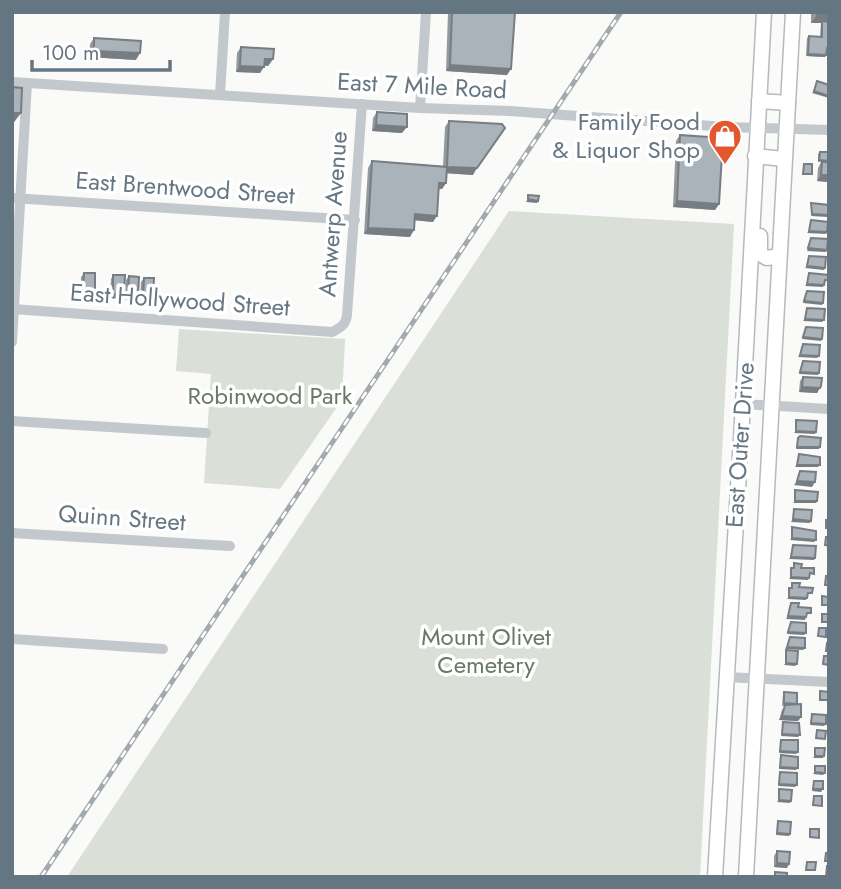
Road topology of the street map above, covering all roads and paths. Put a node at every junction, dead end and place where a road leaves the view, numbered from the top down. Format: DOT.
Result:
graph roads {
  1 [pos="225,12"];
  2 [pos="426,12"];
  3 [pos="781,12"];
  4 [pos="793,12"];
  5 [pos="765,13"];
  6 [pos="790,70"];
  7 [pos="12,82"];
  8 [pos="27,83"];
  9 [pos="220,95"];
  10 [pos="759,101"];
  11 [pos="788,103"];
  12 [pos="362,104"];
  13 [pos="420,108"];
  14 [pos="757,128"];
  15 [pos="786,128"];
  16 [pos="829,130"];
  17 [pos="755,156"];
  18 [pos="784,159"];
  19 [pos="754,183"];
  20 [pos="16,198"];
  21 [pos="355,220"];
  22 [pos="779,256"];
  23 [pos="13,309"];
  24 [pos="342,326"];
  25 [pos="12,342"];
  26 [pos="743,404"];
  27 [pos="771,406"];
  28 [pos="829,409"];
  29 [pos="12,421"];
  30 [pos="206,433"];
  31 [pos="12,533"];
  32 [pos="230,546"];
  33 [pos="12,639"];
  34 [pos="163,649"];
  35 [pos="726,677"];
  36 [pos="757,678"];
  37 [pos="829,682"];
  38 [pos="715,877"];
  39 [pos="746,877"];
  1 -- 9 [label="street"];
  2 -- 13 [label="street"];
  3 -- 6 [label="main road"];
  4 -- 6 [label="main road, East Outer Drive"];
  5 -- 10 [label="main road, East Outer Drive"];
  6 -- 11 [label="main road, East Outer Drive"];
  7 -- 8 [label="street, East 7 Mile Road"];
  8 -- 9 [label="street, East 7 Mile Road"];
  8 -- 20 [label="street"];
  9 -- 12 [label="street, East 7 Mile Road"];
  10 -- 11 [label="main road"];
  10 -- 14 [label="main road, East Outer Drive"];
  11 -- 15 [label="main road, East Outer Drive"];
  12 -- 13 [label="street, East 7 Mile Road"];
  12 -- 21 [label="street, Antwerp Avenue"];
  13 -- 14 [label="street, East 7 Mile Road"];
  14 -- 15 [label="street, East 7 Mile Road"];
  14 -- 17 [label="main road, East Outer Drive"];
  15 -- 16 [label="street, East 7 Mile Road"];
  15 -- 18 [label="main road, East Outer Drive"];
  17 -- 18 [label="main road"];
  17 -- 19 [label="main road, East Outer Drive"];
  18 -- 22 [label="main road, East Outer Drive"];
  19 -- 22 [label="main road"];
  19 -- 26 [label="main road, East Outer Drive"];
  20 -- 21 [label="street, East Brentwood Street"];
  20 -- 23 [label="street"];
  21 -- 24 [label="street, Antwerp Avenue"];
  22 -- 27 [label="main road, East Outer Drive"];
  23 -- 24 [label="street, East Hollywood Street"];
  23 -- 25 [label="street"];
  26 -- 27 [label="street"];
  26 -- 35 [label="main road, East Outer Drive"];
  27 -- 28 [label="street"];
  27 -- 36 [label="main road, East Outer Drive"];
  29 -- 30 [label="street"];
  31 -- 32 [label="street, Quinn Street"];
  33 -- 34 [label="street"];
  35 -- 36 [label="street"];
  35 -- 38 [label="main road, East Outer Drive"];
  36 -- 37 [label="street"];
  36 -- 39 [label="main road, East Outer Drive"];
}
